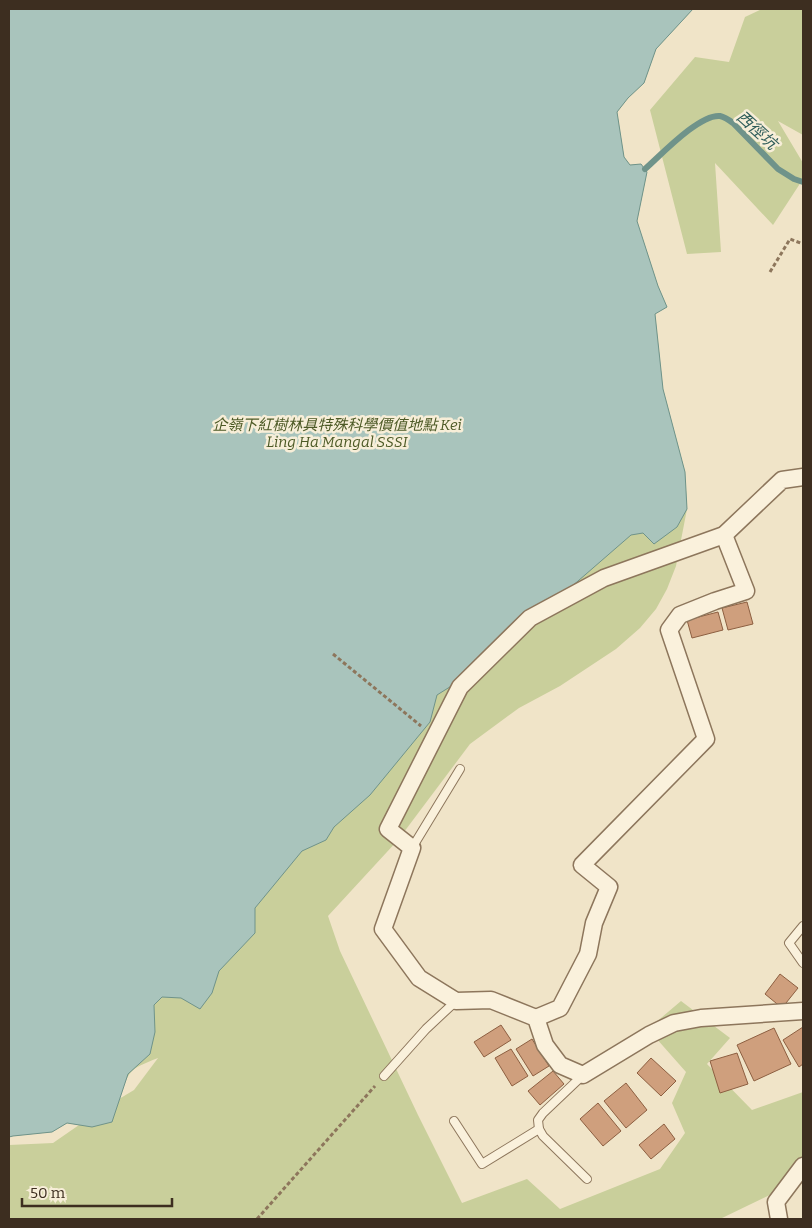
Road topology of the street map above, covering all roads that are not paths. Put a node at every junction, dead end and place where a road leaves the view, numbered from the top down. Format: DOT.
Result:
graph roads {
  1 [pos="803,477"];
  2 [pos="724,535"];
  3 [pos="460,769"];
  4 [pos="412,848"];
  5 [pos="803,926"];
  6 [pos="803,964"];
  7 [pos="456,1001"];
  8 [pos="803,1012"];
  9 [pos="536,1018"];
  10 [pos="583,1075"];
  11 [pos="384,1076"];
  12 [pos="454,1121"];
  13 [pos="539,1129"];
  14 [pos="803,1166"];
  15 [pos="587,1179"];
  16 [pos="779,1219"];
  1 -- 2 [label="street"];
  2 -- 4 [label="street"];
  2 -- 9 [label="street"];
  3 -- 4 [label="lane"];
  4 -- 7 [label="street"];
  5 -- 6 [label="lane"];
  7 -- 9 [label="street"];
  7 -- 11 [label="lane"];
  8 -- 10 [label="street"];
  9 -- 10 [label="street"];
  10 -- 13 [label="lane"];
  12 -- 13 [label="lane"];
  13 -- 15 [label="lane"];
  14 -- 16 [label="street"];
}
